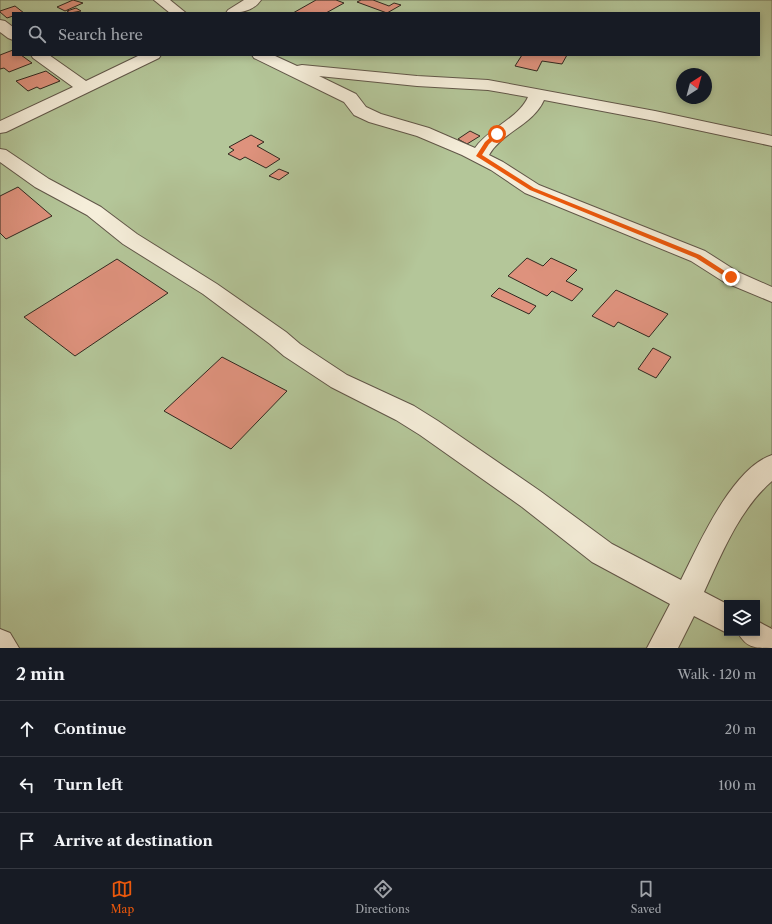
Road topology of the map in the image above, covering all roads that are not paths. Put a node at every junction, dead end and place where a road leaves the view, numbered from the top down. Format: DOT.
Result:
graph roads {
  1 [pos="161,0"];
  2 [pos="254,0"];
  3 [pos="178,12"];
  4 [pos="235,12"];
  5 [pos="0,24"];
  6 [pos="12,35"];
  7 [pos="40,56"];
  8 [pos="151,56"];
  9 [pos="262,56"];
  10 [pos="291,70"];
  11 [pos="85,88"];
  12 [pos="538,94"];
  13 [pos="0,128"];
  14 [pos="772,141"];
  15 [pos="0,154"];
  16 [pos="479,156"];
  17 [pos="772,295"];
  18 [pos="772,464"];
  19 [pos="687,599"];
  20 [pos="724,618"];
  21 [pos="758,636"];
  22 [pos="0,643"];
  23 [pos="772,645"];
  24 [pos="4,648"];
  25 [pos="662,648"];
  1 -- 3 [label="street"];
  2 -- 4 [label="street"];
  5 -- 6 [label="street"];
  7 -- 11 [label="street"];
  8 -- 11 [label="street"];
  9 -- 10 [label="street"];
  10 -- 12 [label="street"];
  10 -- 16 [label="street"];
  11 -- 13 [label="street"];
  12 -- 14 [label="street"];
  12 -- 16 [label="street"];
  15 -- 19 [label="street"];
  16 -- 17 [label="street"];
  18 -- 19 [label="street"];
  19 -- 20 [label="street"];
  19 -- 25 [label="street"];
  21 -- 23 [label="street"];
  22 -- 24 [label="street"];
}
